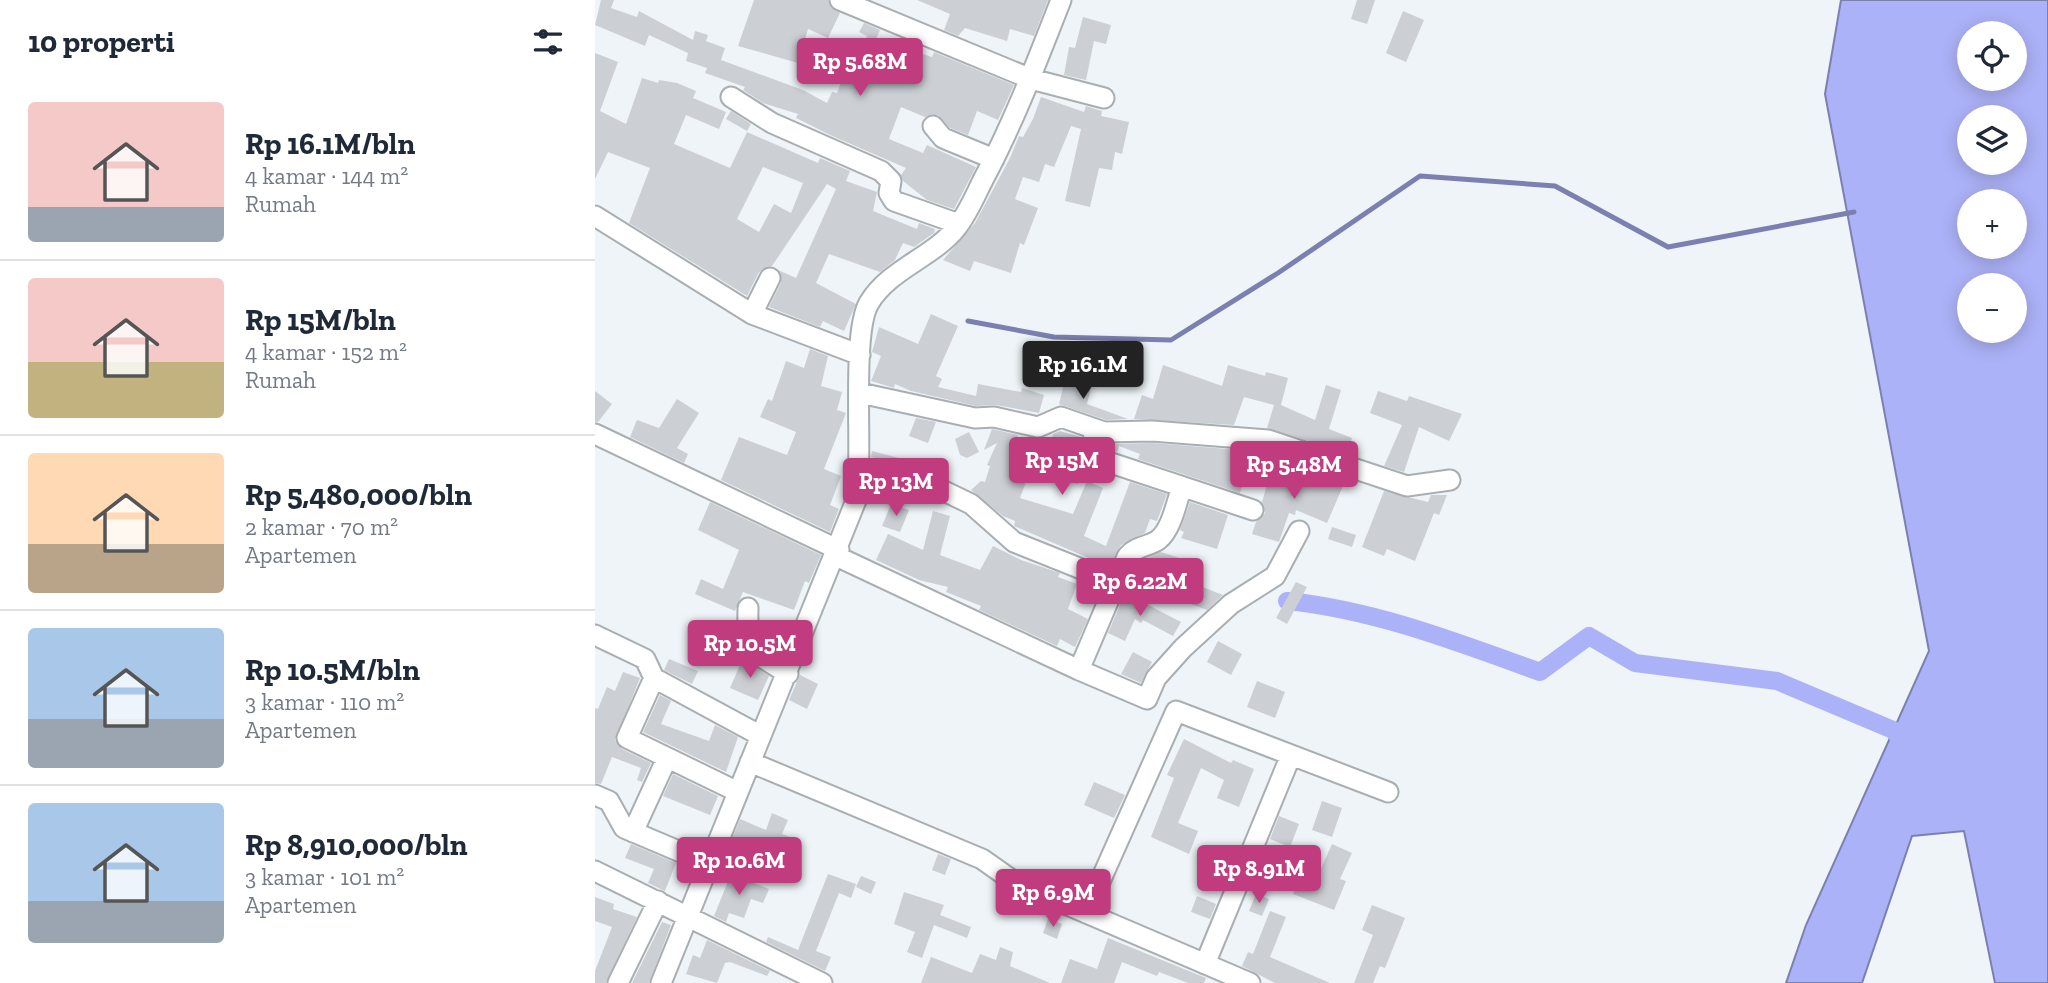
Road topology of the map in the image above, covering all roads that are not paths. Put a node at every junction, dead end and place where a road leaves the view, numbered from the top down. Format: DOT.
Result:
graph roads {
  1 [pos="840,0"];
  2 [pos="1061,0"];
  3 [pos="1031,79"];
  4 [pos="731,97"];
  5 [pos="1104,99"];
  6 [pos="933,125"];
  7 [pos="994,159"];
  8 [pos="595,216"];
  9 [pos="959,224"];
  10 [pos="770,278"];
  11 [pos="752,314"];
  12 [pos="860,355"];
  13 [pos="860,393"];
  14 [pos="1094,429"];
  15 [pos="595,434"];
  16 [pos="861,468"];
  17 [pos="1451,480"];
  18 [pos="1182,487"];
  19 [pos="1254,510"];
  20 [pos="1299,531"];
  21 [pos="838,553"];
  22 [pos="1114,582"];
  23 [pos="748,608"];
  24 [pos="595,635"];
  25 [pos="1079,670"];
  26 [pos="788,674"];
  27 [pos="654,678"];
  28 [pos="1147,699"];
  29 [pos="1176,711"];
  30 [pos="761,736"];
  31 [pos="1291,755"];
  32 [pos="667,758"];
  33 [pos="750,762"];
  34 [pos="739,792"];
  35 [pos="1388,792"];
  36 [pos="595,796"];
  37 [pos="633,832"];
  38 [pos="709,864"];
  39 [pos="595,872"];
  40 [pos="658,901"];
  41 [pos="1086,913"];
  42 [pos="687,918"];
  43 [pos="1205,964"];
  44 [pos="618,983"];
  45 [pos="661,983"];
  46 [pos="822,983"];
  47 [pos="1250,983"];
  1 -- 3 [label="street"];
  2 -- 3 [label="street"];
  3 -- 5 [label="street"];
  3 -- 7 [label="street"];
  4 -- 9 [label="street"];
  6 -- 7 [label="street"];
  7 -- 9 [label="street"];
  8 -- 11 [label="street"];
  9 -- 12 [label="street"];
  10 -- 11 [label="street"];
  11 -- 12 [label="street"];
  12 -- 13 [label="street"];
  13 -- 14 [label="street"];
  13 -- 16 [label="street"];
  14 -- 17 [label="street"];
  14 -- 18 [label="street"];
  15 -- 21 [label="street"];
  16 -- 21 [label="street"];
  16 -- 22 [label="street"];
  18 -- 19 [label="street"];
  18 -- 22 [label="street"];
  20 -- 28 [label="street"];
  21 -- 25 [label="street"];
  21 -- 26 [label="street"];
  22 -- 25 [label="street"];
  23 -- 26 [label="street"];
  24 -- 27 [label="street"];
  25 -- 28 [label="street"];
  26 -- 30 [label="street"];
  27 -- 30 [label="street"];
  27 -- 32 [label="street"];
  28 -- 29 [label="street"];
  29 -- 31 [label="street"];
  29 -- 41 [label="street"];
  30 -- 33 [label="street"];
  31 -- 35 [label="street"];
  31 -- 43 [label="street"];
  32 -- 34 [label="street"];
  32 -- 37 [label="street"];
  33 -- 34 [label="street"];
  33 -- 41 [label="street"];
  34 -- 38 [label="street"];
  36 -- 37 [label="street"];
  37 -- 38 [label="street"];
  38 -- 42 [label="street"];
  39 -- 40 [label="street"];
  40 -- 42 [label="street"];
  40 -- 44 [label="street"];
  41 -- 43 [label="street"];
  42 -- 45 [label="street"];
  42 -- 46 [label="street"];
  43 -- 47 [label="street"];
}
